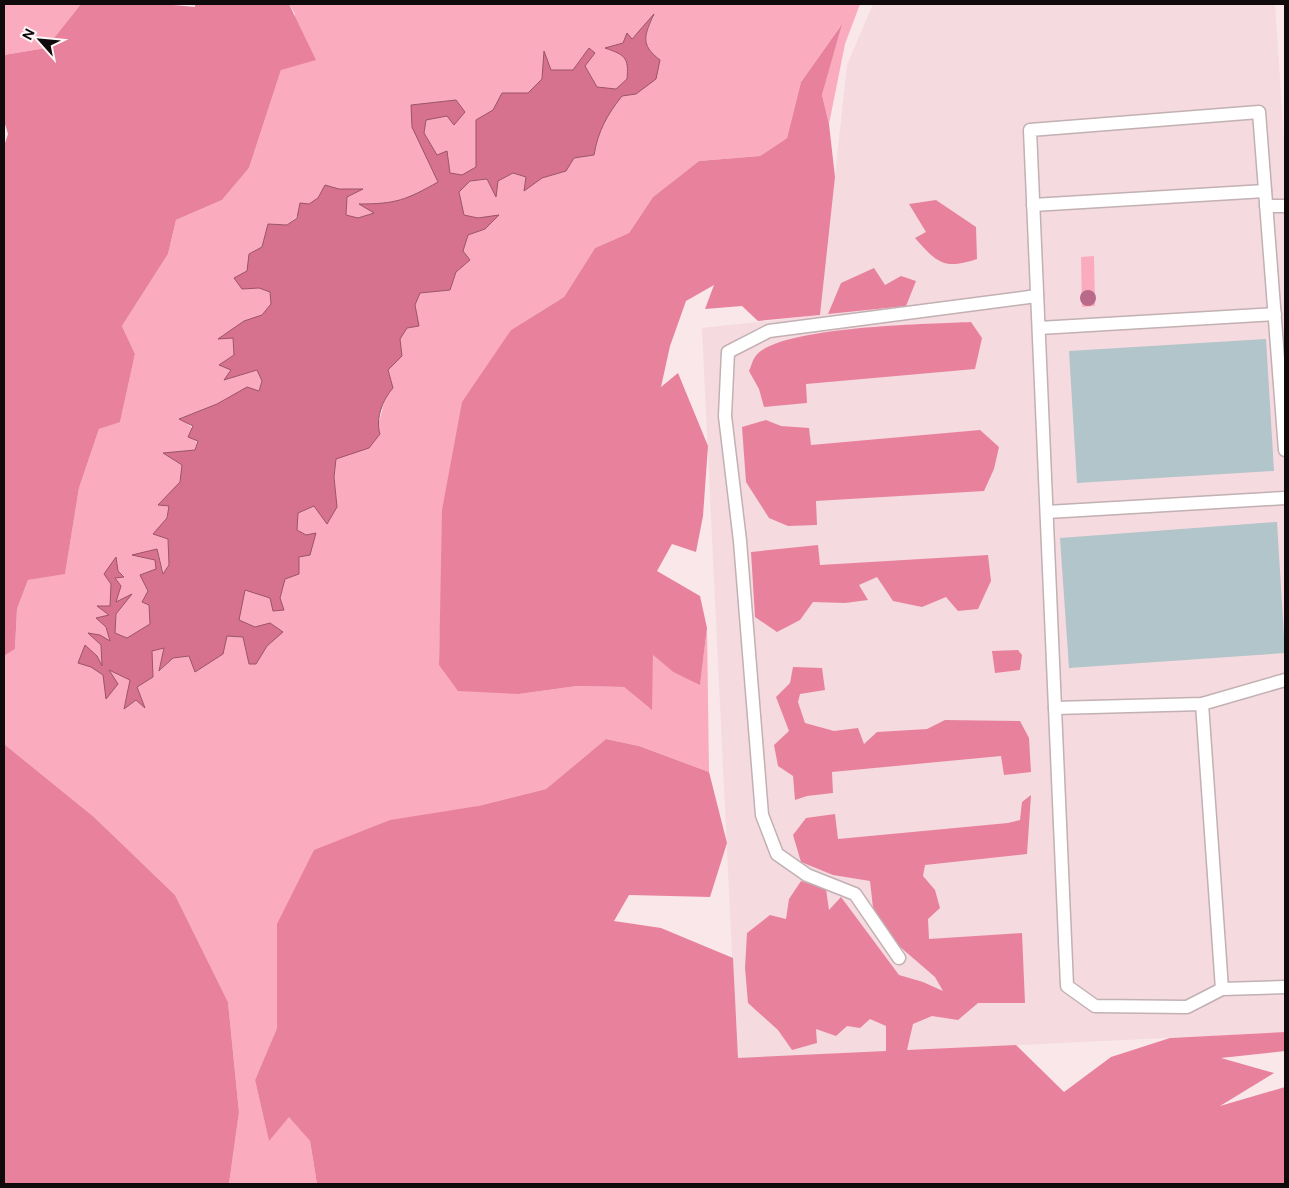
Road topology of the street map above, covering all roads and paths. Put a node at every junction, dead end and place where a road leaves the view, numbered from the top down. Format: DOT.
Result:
graph roads {
  1 [pos="1265,191"];
  2 [pos="1033,205"];
  3 [pos="1266,206"];
  4 [pos="1285,206"];
  5 [pos="1037,296"];
  6 [pos="1275,314"];
  7 [pos="1039,328"];
  8 [pos="1285,450"];
  9 [pos="1285,498"];
  10 [pos="1047,512"];
  11 [pos="1285,680"];
  12 [pos="1202,704"];
  13 [pos="1055,708"];
  14 [pos="899,958"];
  15 [pos="1285,987"];
  16 [pos="1222,989"];
  1 -- 2 [label="lane"];
  1 -- 2 [label="lane"];
  1 -- 3 [label="lane"];
  2 -- 5 [label="lane"];
  3 -- 4 [label="lane"];
  3 -- 6 [label="lane"];
  5 -- 7 [label="lane"];
  5 -- 14 [label="lane"];
  6 -- 7 [label="lane"];
  6 -- 8 [label="lane"];
  7 -- 10 [label="lane"];
  9 -- 10 [label="lane"];
  10 -- 13 [label="lane"];
  11 -- 12 [label="lane"];
  12 -- 13 [label="lane"];
  12 -- 16 [label="lane"];
  13 -- 16 [label="lane"];
  15 -- 16 [label="lane"];
}
